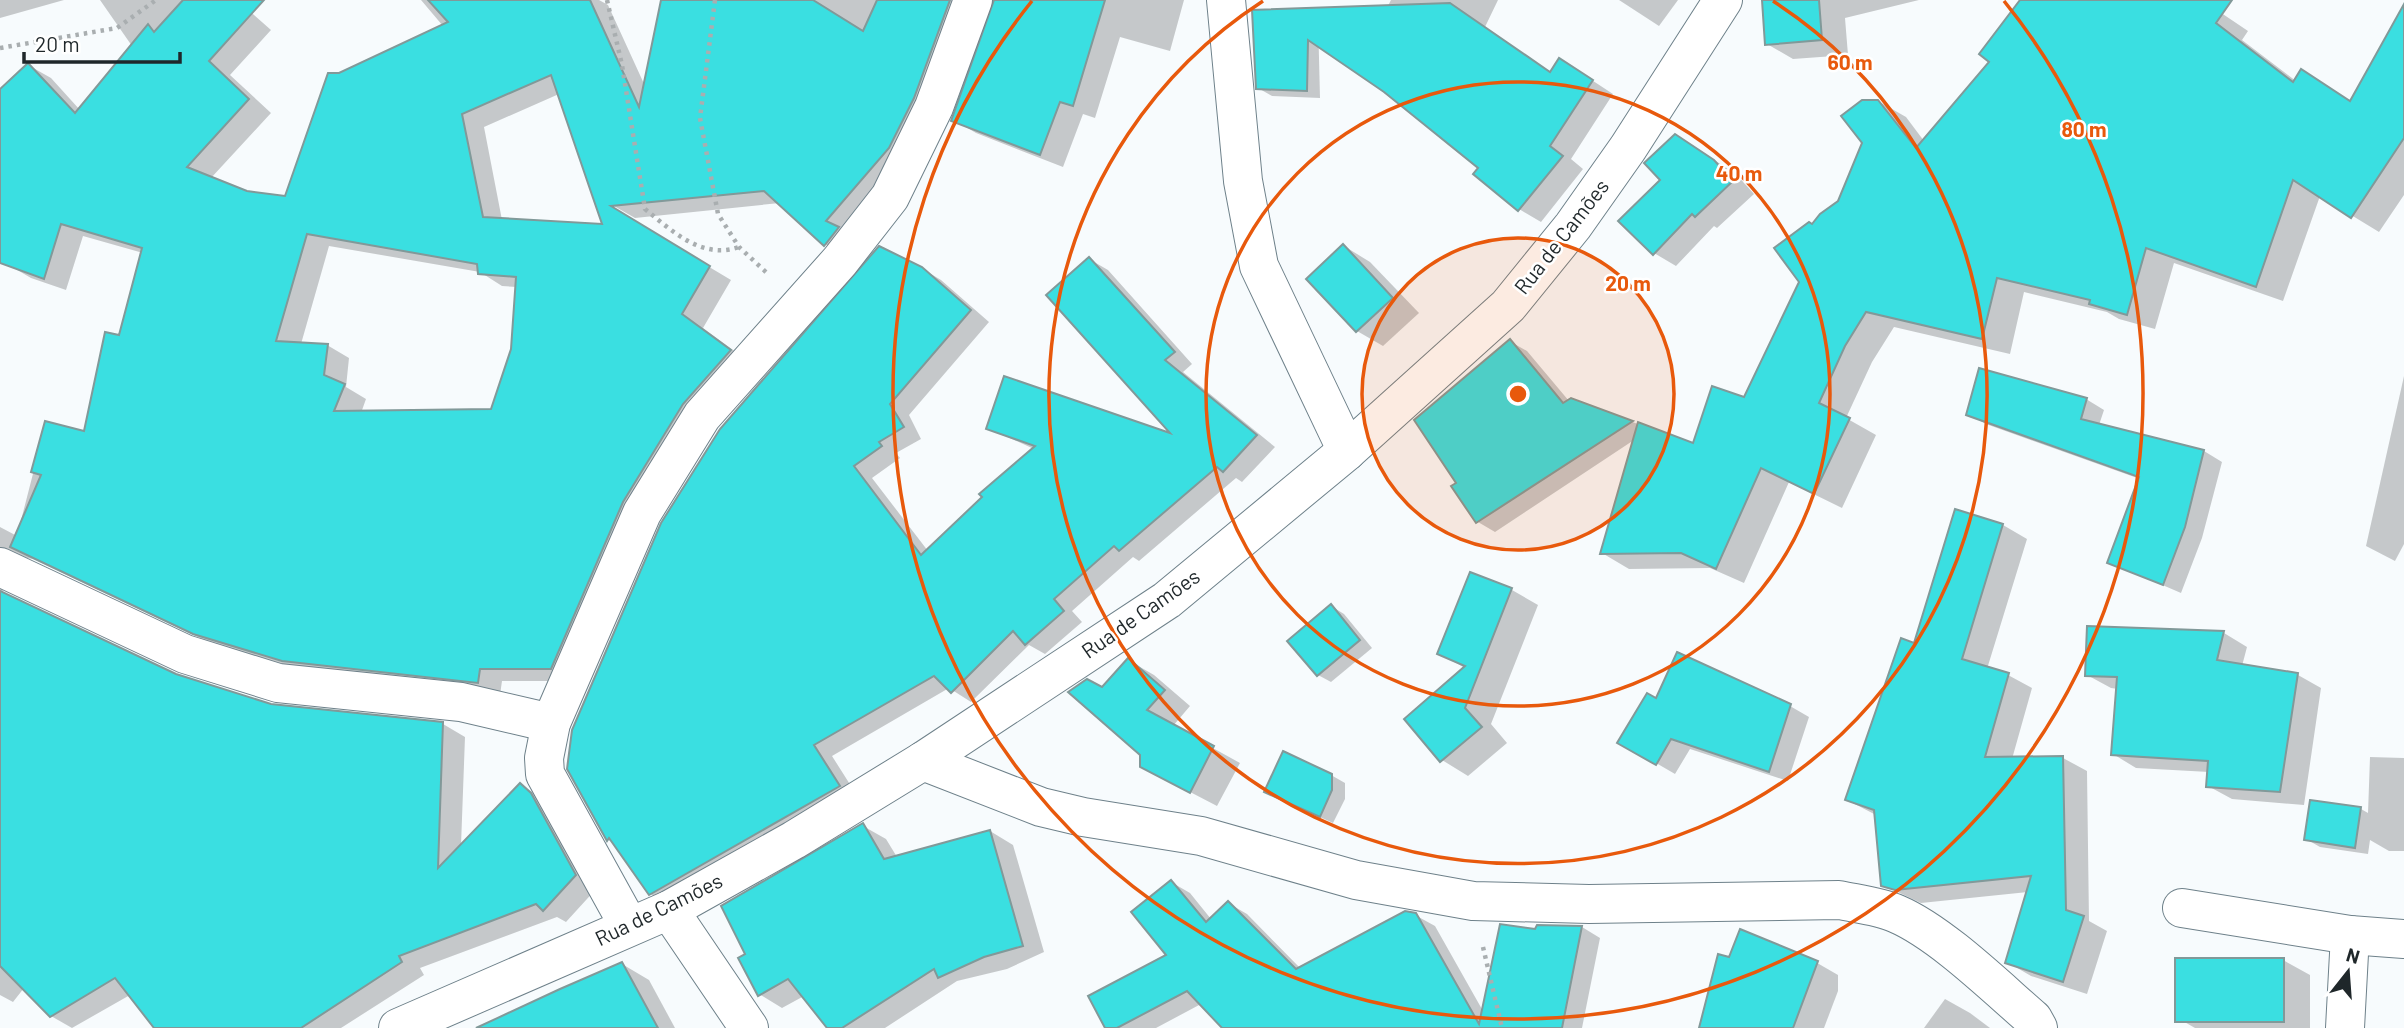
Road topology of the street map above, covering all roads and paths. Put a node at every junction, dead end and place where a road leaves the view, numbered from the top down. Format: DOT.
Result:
graph roads {
  1 [pos="156,0"];
  2 [pos="607,0"];
  3 [pos="715,0"];
  4 [pos="973,0"];
  5 [pos="1226,0"];
  6 [pos="1723,0"];
  7 [pos="0,48"];
  8 [pos="739,247"];
  9 [pos="799,303"];
  10 [pos="1347,451"];
  11 [pos="0,567"];
  12 [pos="551,723"];
  13 [pos="923,761"];
  14 [pos="1473,901"];
  15 [pos="2182,908"];
  16 [pos="669,909"];
  17 [pos="629,926"];
  18 [pos="2350,935"];
  19 [pos="2404,939"];
  20 [pos="398,1028"];
  21 [pos="749,1028"];
  22 [pos="1502,1028"];
  23 [pos="2038,1028"];
  24 [pos="2345,1028"];
  1 -- 7 [label="path"];
  2 -- 8 [label="path"];
  3 -- 8 [label="path"];
  4 -- 9 [label="street"];
  5 -- 10 [label="street"];
  6 -- 10 [label="street, Rua de Camões"];
  8 -- 9 [label="path"];
  9 -- 12 [label="street"];
  10 -- 13 [label="street, Rua de Camões"];
  11 -- 12 [label="street"];
  12 -- 17 [label="street"];
  13 -- 14 [label="street"];
  13 -- 16 [label="street, Rua de Camões"];
  14 -- 22 [label="path"];
  14 -- 23 [label="street"];
  15 -- 18 [label="street"];
  16 -- 17 [label="street, Rua de Camões"];
  16 -- 21 [label="street"];
  17 -- 20 [label="street, Rua de Camões"];
  18 -- 19 [label="street"];
  18 -- 24 [label="street"];
}
